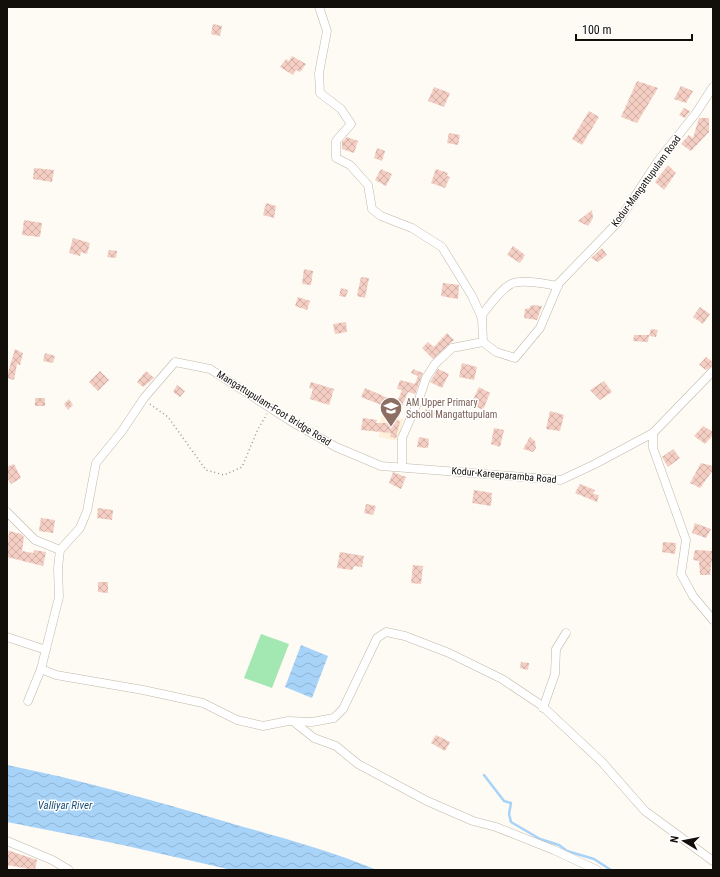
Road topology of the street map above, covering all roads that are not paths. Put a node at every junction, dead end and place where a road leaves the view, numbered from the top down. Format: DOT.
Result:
graph roads {
  1 [pos="320,7"];
  2 [pos="713,87"];
  3 [pos="558,286"];
  4 [pos="481,316"];
  5 [pos="482,342"];
  6 [pos="713,371"];
  7 [pos="653,433"];
  8 [pos="402,467"];
  9 [pos="7,512"];
  10 [pos="60,550"];
  11 [pos="713,620"];
  12 [pos="566,633"];
  13 [pos="7,637"];
  14 [pos="46,650"];
  15 [pos="41,669"];
  16 [pos="28,701"];
  17 [pos="543,708"];
  18 [pos="294,722"];
  19 [pos="7,841"];
  20 [pos="713,861"];
  21 [pos="69,870"];
  22 [pos="597,870"];
  1 -- 4 [label="street"];
  2 -- 3 [label="street, Kodur-Mangattupulam Road"];
  3 -- 4 [label="street"];
  3 -- 5 [label="street, Kodur-Mangattupulam Road"];
  4 -- 5 [label="street"];
  5 -- 8 [label="street"];
  6 -- 7 [label="street, Kodur-Kareeparamba Road"];
  7 -- 8 [label="street, Kodur-Kareeparamba Road"];
  7 -- 11 [label="street"];
  8 -- 10 [label="street, Mangattupulam-Foot Bridge Road"];
  9 -- 10 [label="street"];
  10 -- 14 [label="street"];
  12 -- 17 [label="street"];
  13 -- 14 [label="street"];
  14 -- 15 [label="street"];
  15 -- 16 [label="street"];
  15 -- 18 [label="street"];
  17 -- 18 [label="street"];
  17 -- 20 [label="street"];
  18 -- 22 [label="street"];
  19 -- 21 [label="street"];
}
